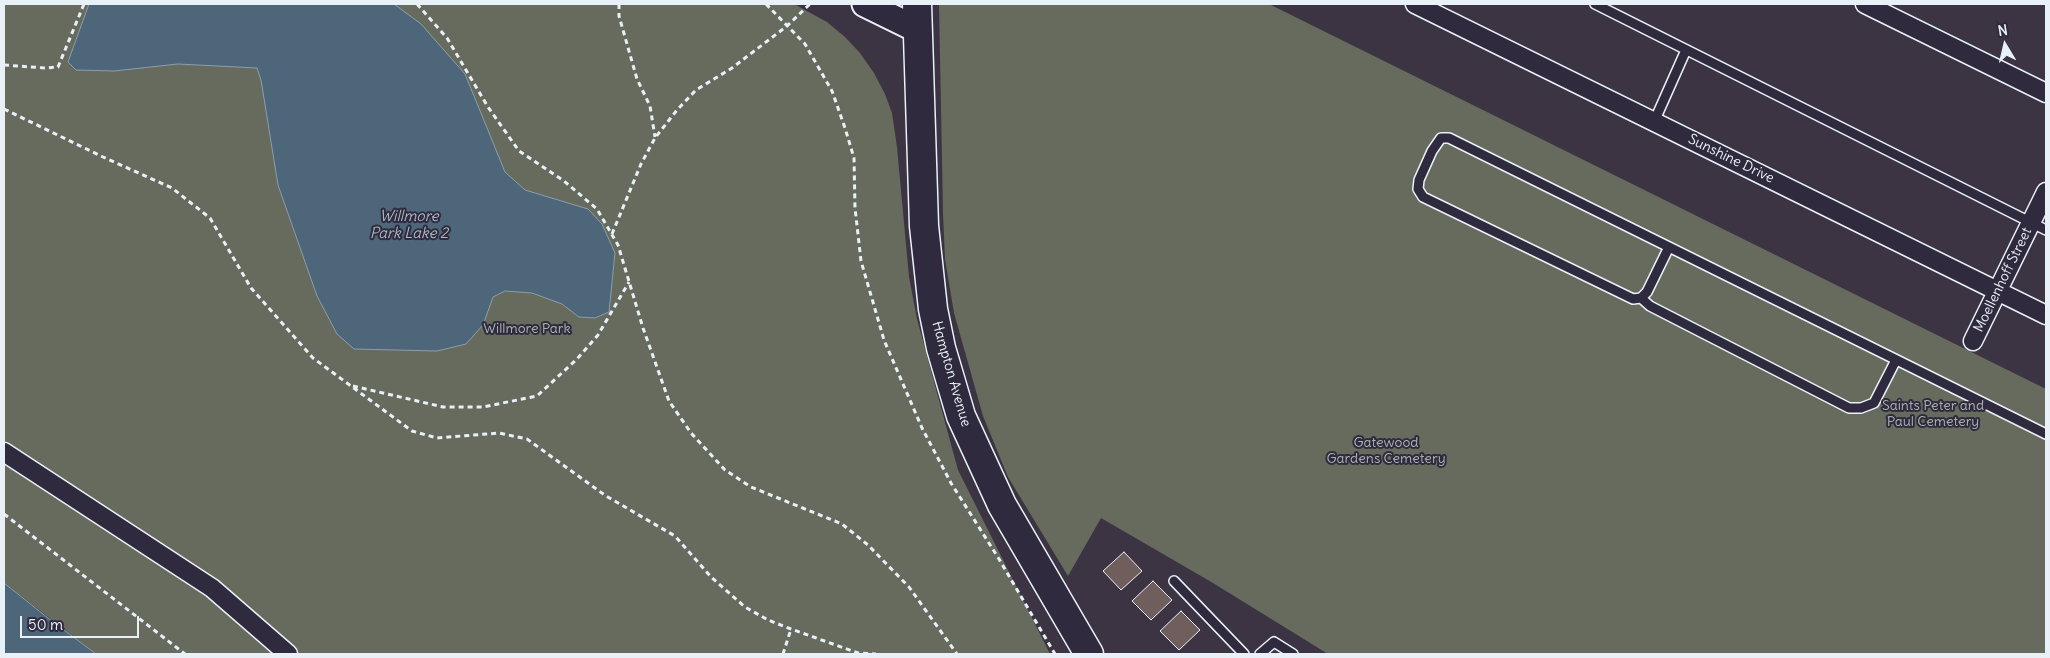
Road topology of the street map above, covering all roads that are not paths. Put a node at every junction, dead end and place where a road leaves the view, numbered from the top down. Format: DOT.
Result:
graph roads {
  1 [pos="865,4"];
  2 [pos="1415,4"];
  3 [pos="1595,4"];
  4 [pos="1865,4"];
  5 [pos="918,17"];
  6 [pos="1686,50"];
  7 [pos="2046,93"];
  8 [pos="1654,122"];
  9 [pos="2046,192"];
  10 [pos="2039,226"];
  11 [pos="1669,247"];
  12 [pos="1998,291"];
  13 [pos="1641,298"];
  14 [pos="2046,315"];
  15 [pos="1973,341"];
  16 [pos="1896,360"];
  17 [pos="2046,434"];
  18 [pos="4,452"];
  19 [pos="1174,582"];
  20 [pos="288,654"];
  21 [pos="1089,654"];
  22 [pos="1244,654"];
  23 [pos="1260,654"];
  24 [pos="1293,654"];
  1 -- 5 [label="main road"];
  2 -- 8 [label="street, Sunshine Drive"];
  3 -- 6 [label="lane"];
  4 -- 7 [label="street"];
  5 -- 21 [label="main road, Hampton Avenue"];
  6 -- 8 [label="lane"];
  6 -- 10 [label="lane"];
  8 -- 12 [label="street, Sunshine Drive"];
  9 -- 10 [label="street, Moellenhoff Street"];
  10 -- 12 [label="street, Moellenhoff Street"];
  11 -- 13 [label="lane"];
  11 -- 13 [label="lane"];
  11 -- 16 [label="lane"];
  12 -- 14 [label="street, Sunshine Drive"];
  12 -- 15 [label="street, Moellenhoff Street"];
  13 -- 16 [label="lane"];
  16 -- 17 [label="lane"];
  18 -- 20 [label="street"];
  19 -- 22 [label="lane"];
  23 -- 24 [label="lane"];
}
